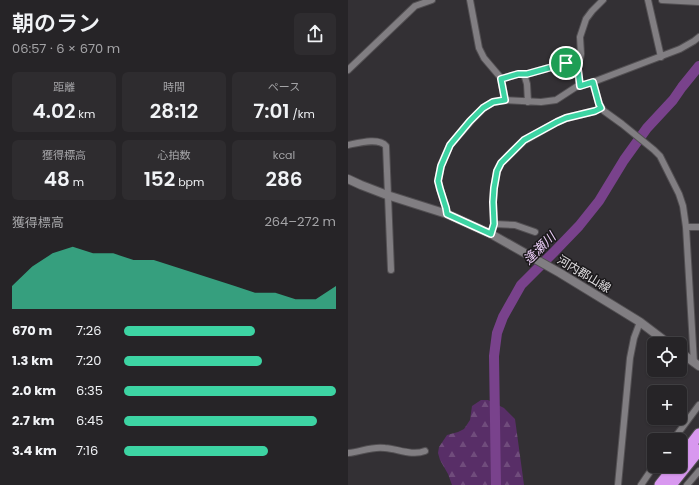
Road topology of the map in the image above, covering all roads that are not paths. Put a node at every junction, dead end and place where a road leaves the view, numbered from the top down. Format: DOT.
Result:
graph roads {
  1 [pos="432,0"];
  2 [pos="470,0"];
  3 [pos="603,0"];
  4 [pos="648,0"];
  5 [pos="662,0"];
  6 [pos="699,2"];
  7 [pos="699,37"];
  8 [pos="661,57"];
  9 [pos="577,61"];
  10 [pos="348,70"];
  11 [pos="524,74"];
  12 [pos="501,79"];
  13 [pos="593,82"];
  14 [pos="580,86"];
  15 [pos="505,100"];
  16 [pos="528,102"];
  17 [pos="601,108"];
  18 [pos="348,145"];
  19 [pos="348,179"];
  20 [pos="388,195"];
  21 [pos="447,214"];
  22 [pos="494,224"];
  23 [pos="686,227"];
  24 [pos="699,227"];
  25 [pos="534,232"];
  26 [pos="491,234"];
  27 [pos="390,270"];
  28 [pos="640,322"];
  29 [pos="660,337"];
  30 [pos="687,357"];
  31 [pos="696,364"];
  32 [pos="699,404"];
  33 [pos="677,433"];
  34 [pos="699,434"];
  35 [pos="687,450"];
  36 [pos="699,450"];
  37 [pos="425,451"];
  38 [pos="348,453"];
  39 [pos="699,471"];
  40 [pos="649,473"];
  41 [pos="669,473"];
  42 [pos="618,485"];
  43 [pos="641,485"];
  44 [pos="660,485"];
  45 [pos="671,485"];
  46 [pos="687,485"];
  1 -- 10 [label="street"];
  2 -- 12 [label="street"];
  3 -- 9 [label="street"];
  4 -- 8 [label="street"];
  5 -- 6 [label="street"];
  7 -- 8 [label="street"];
  8 -- 13 [label="street"];
  9 -- 11 [label="street"];
  9 -- 14 [label="street"];
  11 -- 12 [label="street"];
  11 -- 16 [label="street"];
  12 -- 15 [label="street"];
  13 -- 14 [label="street"];
  13 -- 17 [label="street"];
  14 -- 16 [label="street"];
  15 -- 16 [label="street"];
  15 -- 21 [label="street"];
  17 -- 22 [label="street"];
  17 -- 23 [label="street"];
  18 -- 20 [label="street"];
  19 -- 20 [label="main road, 河内郡山線"];
  20 -- 21 [label="main road, 河内郡山線"];
  20 -- 27 [label="street"];
  21 -- 26 [label="main road, 河内郡山線"];
  22 -- 25 [label="street"];
  22 -- 26 [label="street"];
  23 -- 24 [label="street"];
  23 -- 31 [label="street"];
  26 -- 28 [label="main road, 河内郡山線"];
  28 -- 29 [label="main road, 河内郡山線"];
  28 -- 42 [label="street"];
  30 -- 31 [label="main road"];
  32 -- 33 [label="street"];
  34 -- 35 [label="highway"];
  36 -- 45 [label="highway"];
  37 -- 38 [label="street"];
  39 -- 46 [label="street"];
  40 -- 43 [label="street"];
  41 -- 44 [label="highway"];
}
